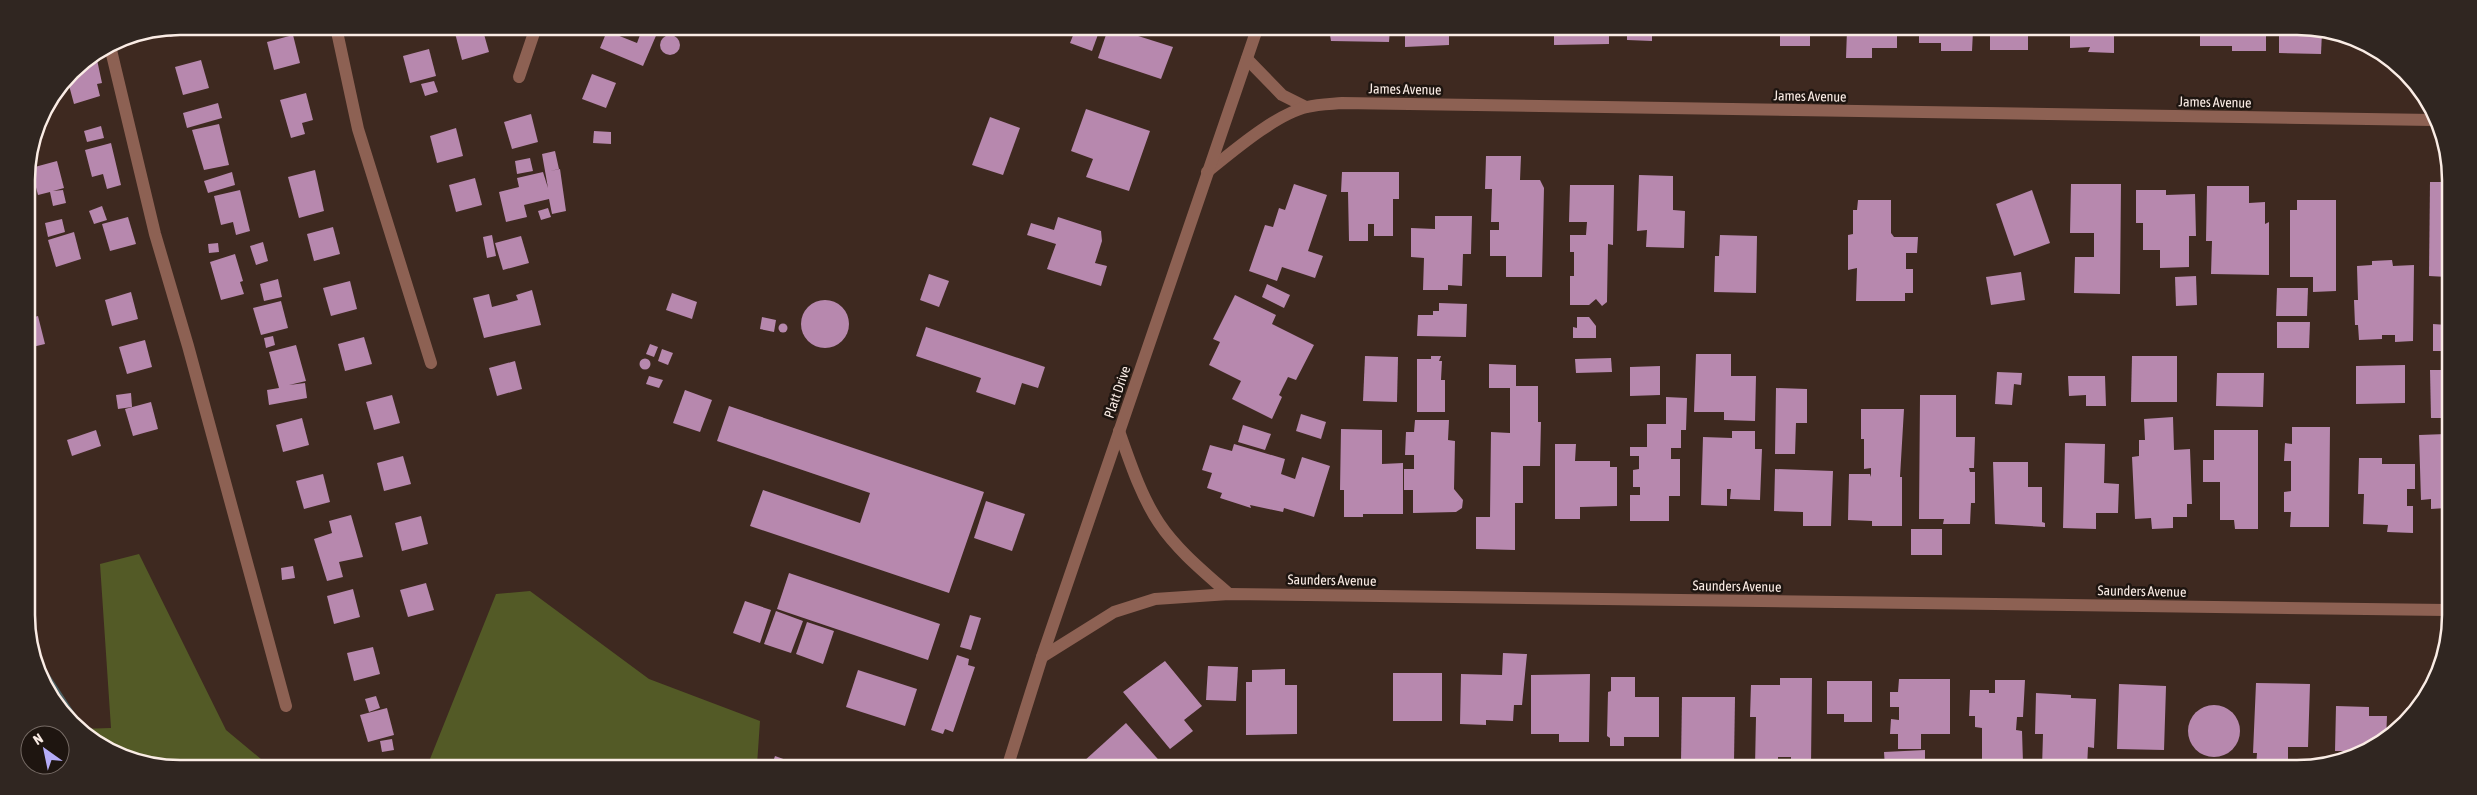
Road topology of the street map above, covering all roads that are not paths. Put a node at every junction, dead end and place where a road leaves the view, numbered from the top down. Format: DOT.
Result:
graph roads {
  1 [pos="338,35"];
  2 [pos="533,35"];
  3 [pos="1255,35"];
  4 [pos="111,52"];
  5 [pos="1247,59"];
  6 [pos="520,77"];
  7 [pos="1306,107"];
  8 [pos="2429,120"];
  9 [pos="1207,172"];
  10 [pos="431,363"];
  11 [pos="1119,431"];
  12 [pos="1229,594"];
  13 [pos="2442,610"];
  14 [pos="1042,657"];
  15 [pos="286,706"];
  16 [pos="1010,760"];
  1 -- 10 [label="street"];
  2 -- 6 [label="street"];
  3 -- 5 [label="street, Platt Drive"];
  4 -- 15 [label="street"];
  5 -- 7 [label="street"];
  5 -- 9 [label="street, Platt Drive"];
  7 -- 8 [label="street, James Avenue"];
  7 -- 9 [label="street, James Avenue"];
  9 -- 11 [label="street, Platt Drive"];
  11 -- 12 [label="street"];
  11 -- 14 [label="street, Platt Drive"];
  12 -- 13 [label="street, Saunders Avenue"];
  12 -- 14 [label="street, Saunders Avenue"];
  14 -- 16 [label="street, Platt Drive"];
}
